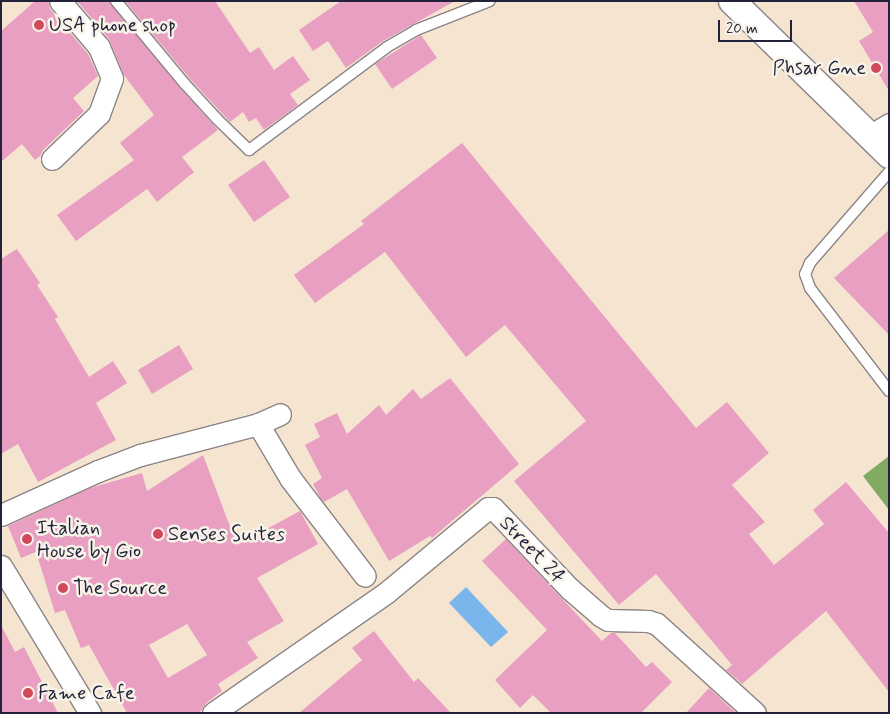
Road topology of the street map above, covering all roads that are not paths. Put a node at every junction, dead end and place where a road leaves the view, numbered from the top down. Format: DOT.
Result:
graph roads {
  1 [pos="60,1"];
  2 [pos="116,1"];
  3 [pos="490,1"];
  4 [pos="732,1"];
  5 [pos="879,130"];
  6 [pos="889,155"];
  7 [pos="52,160"];
  8 [pos="889,172"];
  9 [pos="889,391"];
  10 [pos="280,414"];
  11 [pos="258,424"];
  12 [pos="1,515"];
  13 [pos="1,566"];
  14 [pos="365,576"];
  15 [pos="90,713"];
  16 [pos="213,713"];
  17 [pos="755,713"];
  1 -- 7 [label="street"];
  2 -- 3 [label="lane"];
  4 -- 5 [label="street"];
  5 -- 6 [label="street"];
  8 -- 9 [label="lane"];
  10 -- 11 [label="street"];
  11 -- 12 [label="street"];
  11 -- 14 [label="street"];
  13 -- 15 [label="street"];
  16 -- 17 [label="street, Street 24"];
}
